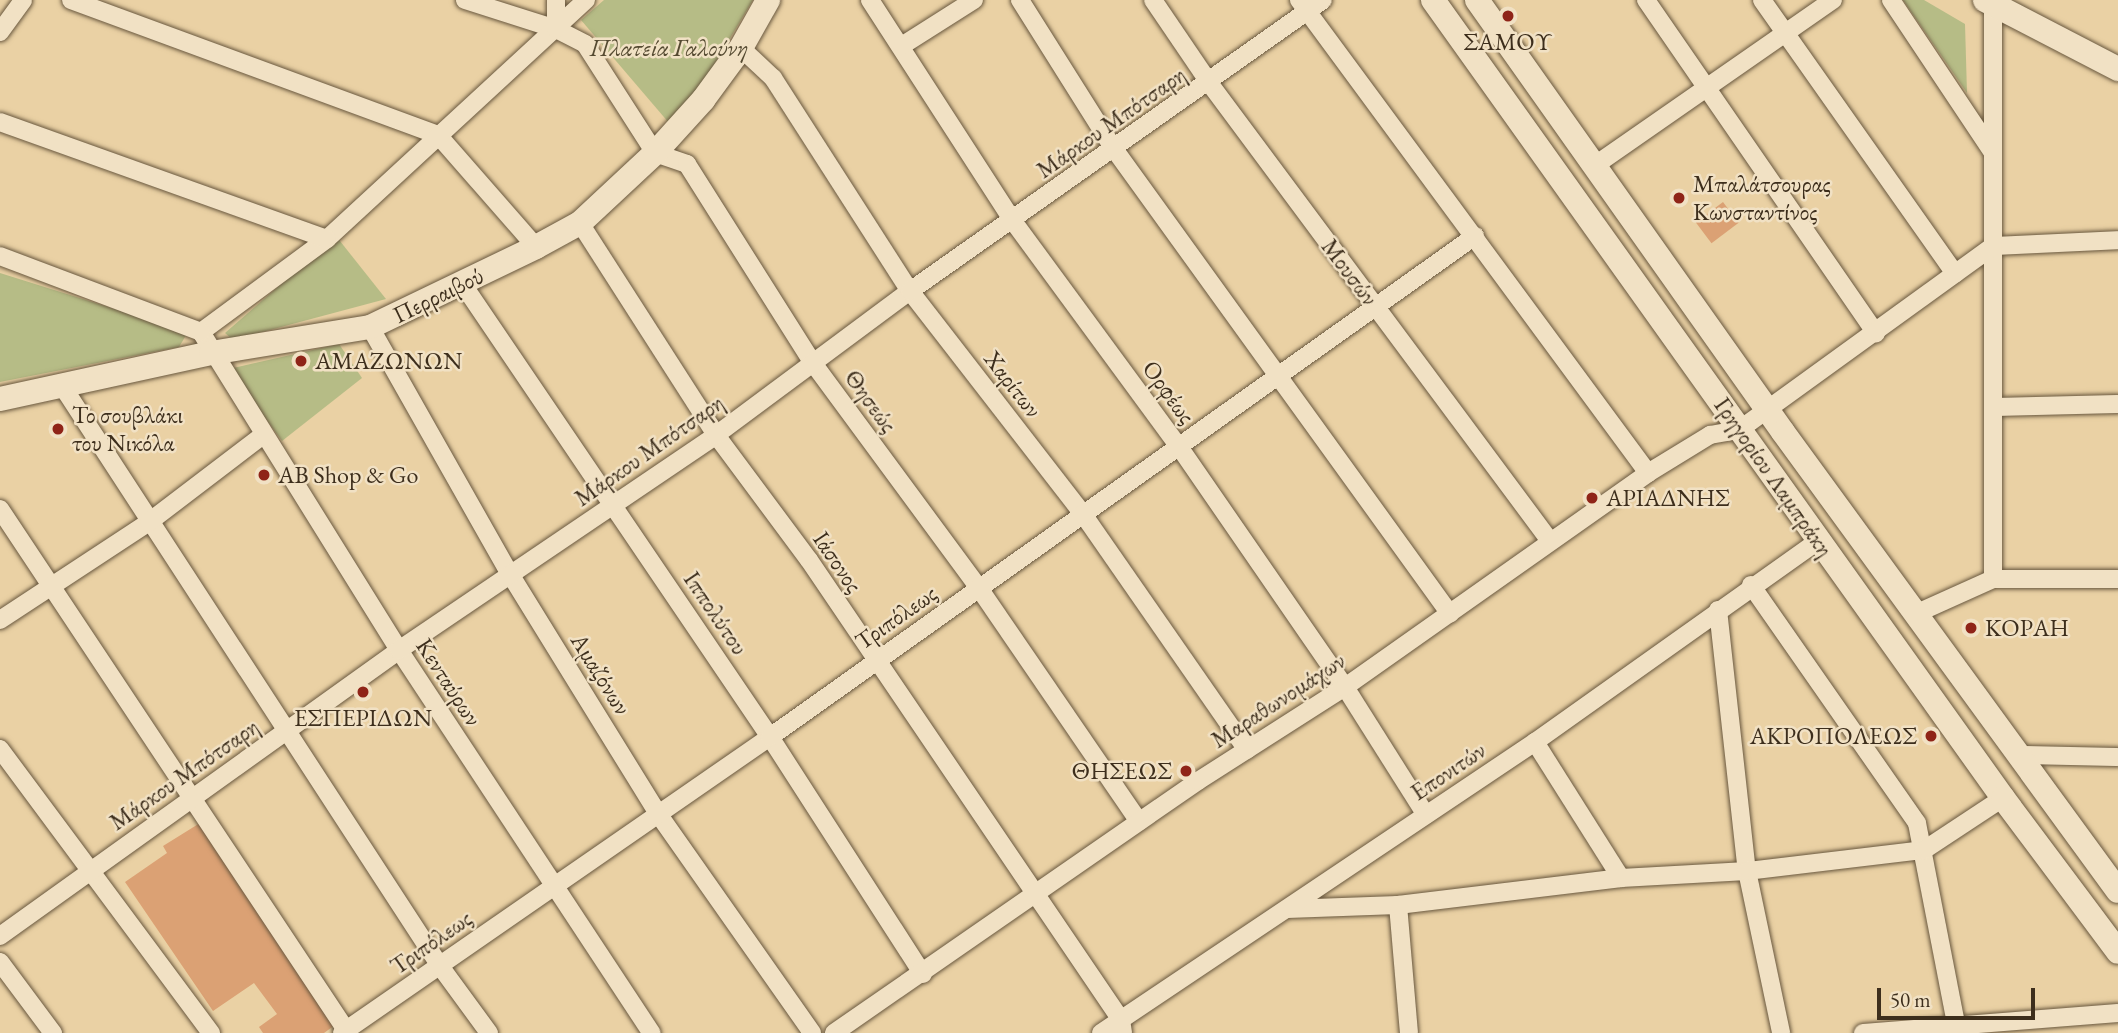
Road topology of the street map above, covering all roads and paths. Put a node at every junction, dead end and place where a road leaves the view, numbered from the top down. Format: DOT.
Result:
graph roads {
  1 [pos="23,0"];
  2 [pos="71,0"];
  3 [pos="465,0"];
  4 [pos="556,0"];
  5 [pos="586,0"];
  6 [pos="768,0"];
  7 [pos="870,0"];
  8 [pos="974,0"];
  9 [pos="1020,0"];
  10 [pos="1153,0"];
  11 [pos="1323,0"];
  12 [pos="1433,0"];
  13 [pos="1477,0"];
  14 [pos="1646,0"];
  15 [pos="1762,0"];
  16 [pos="1833,0"];
  17 [pos="1891,0"];
  18 [pos="1990,1"];
  19 [pos="1303,6"];
  20 [pos="556,29"];
  21 [pos="0,32"];
  22 [pos="1785,34"];
  23 [pos="903,45"];
  24 [pos="741,48"];
  25 [pos="2118,69"];
  26 [pos="1210,84"];
  27 [pos="1708,90"];
  28 [pos="0,122"];
  29 [pos="439,135"];
  30 [pos="1112,146"];
  31 [pos="655,153"];
  32 [pos="1993,153"];
  33 [pos="1594,166"];
  34 [pos="1013,221"];
  35 [pos="580,223"];
  36 [pos="1475,236"];
  37 [pos="327,239"];
  38 [pos="2118,240"];
  39 [pos="1993,246"];
  40 [pos="536,247"];
  41 [pos="0,257"];
  42 [pos="1955,274"];
  43 [pos="462,283"];
  44 [pos="910,290"];
  45 [pos="1376,307"];
  46 [pos="370,327"];
  47 [pos="1876,332"];
  48 [pos="206,343"];
  49 [pos="813,363"];
  50 [pos="1280,376"];
  51 [pos="61,384"];
  52 [pos="0,399"];
  53 [pos="2118,404"];
  54 [pos="1994,407"];
  55 [pos="1753,420"];
  56 [pos="716,435"];
  57 [pos="262,436"];
  58 [pos="1180,448"];
  59 [pos="1648,473"];
  60 [pos="614,505"];
  61 [pos="0,509"];
  62 [pos="1083,514"];
  63 [pos="149,522"];
  64 [pos="1550,541"];
  65 [pos="1818,541"];
  66 [pos="510,574"];
  67 [pos="1993,579"];
  68 [pos="2118,579"];
  69 [pos="1751,585"];
  70 [pos="979,588"];
  71 [pos="51,590"];
  72 [pos="1718,610"];
  73 [pos="1450,614"];
  74 [pos="1915,614"];
  75 [pos="0,620"];
  76 [pos="399,650"];
  77 [pos="876,662"];
  78 [pos="1345,687"];
  79 [pos="287,731"];
  80 [pos="770,737"];
  81 [pos="1535,742"];
  82 [pos="0,749"];
  83 [pos="1247,751"];
  84 [pos="2023,755"];
  85 [pos="2118,757"];
  86 [pos="192,797"];
  87 [pos="2003,798"];
  88 [pos="659,815"];
  89 [pos="1426,816"];
  90 [pos="1139,822"];
  91 [pos="1924,850"];
  92 [pos="92,868"];
  93 [pos="1747,871"];
  94 [pos="1621,878"];
  95 [pos="552,886"];
  96 [pos="2118,891"];
  97 [pos="1035,897"];
  98 [pos="1398,905"];
  99 [pos="1287,909"];
  100 [pos="0,936"];
  101 [pos="2118,952"];
  102 [pos="0,962"];
  103 [pos="440,966"];
  104 [pos="923,974"];
  105 [pos="2118,1013"];
  106 [pos="1122,1026"];
  107 [pos="1957,1028"];
  108 [pos="345,1032"];
  109 [pos="53,1033"];
  110 [pos="211,1033"];
  111 [pos="489,1033"];
  112 [pos="652,1033"];
  113 [pos="813,1033"];
  114 [pos="834,1033"];
  115 [pos="1101,1033"];
  116 [pos="1409,1033"];
  117 [pos="1781,1033"];
  118 [pos="1863,1033"];
  1 -- 21 [label="street"];
  2 -- 29 [label="street"];
  3 -- 20 [label="street"];
  4 -- 20 [label="street"];
  5 -- 20 [label="street"];
  6 -- 24 [label="main road, Περραιβού"];
  7 -- 23 [label="street, Ορφέως"];
  8 -- 23 [label="street"];
  9 -- 30 [label="street"];
  10 -- 26 [label="street, Μουσών"];
  11 -- 19 [label="street, Μάρκου Μπότσαρη"];
  12 -- 55 [label="main road, Γρηγορίου Λαμπράκη"];
  13 -- 33 [label="main road, Γρηγορίου Λαμπράκη"];
  14 -- 27 [label="street"];
  15 -- 22 [label="street"];
  16 -- 22 [label="street"];
  17 -- 32 [label="street"];
  18 -- 25 [label="main road"];
  18 -- 32 [label="street"];
  19 -- 26 [label="street, Μάρκου Μπότσαρη"];
  19 -- 36 [label="street"];
  20 -- 29 [label="street"];
  20 -- 31 [label="street"];
  22 -- 27 [label="street"];
  22 -- 42 [label="street"];
  23 -- 34 [label="street, Ορφέως"];
  24 -- 31 [label="main road, Περραιβού"];
  24 -- 44 [label="street, Χαρίτων"];
  26 -- 30 [label="street, Μάρκου Μπότσαρη"];
  26 -- 45 [label="street, Μουσών"];
  27 -- 33 [label="street"];
  27 -- 47 [label="street"];
  28 -- 37 [label="street"];
  29 -- 37 [label="street"];
  29 -- 40 [label="street"];
  30 -- 34 [label="street, Μάρκου Μπότσαρη"];
  30 -- 50 [label="street"];
  31 -- 35 [label="main road, Περραιβού"];
  31 -- 49 [label="street, Θησεώς"];
  32 -- 39 [label="street"];
  33 -- 55 [label="main road, Γρηγορίου Λαμπράκη"];
  34 -- 44 [label="street, Μάρκου Μπότσαρη"];
  34 -- 58 [label="street, Ορφέως"];
  35 -- 40 [label="main road, Περραιβού"];
  35 -- 56 [label="street, Ιάσονος"];
  36 -- 45 [label="street, Τριπόλεως"];
  36 -- 59 [label="street"];
  37 -- 48 [label="street"];
  38 -- 39 [label="street"];
  39 -- 42 [label="street"];
  39 -- 54 [label="street"];
  40 -- 43 [label="main road, Περραιβού"];
  41 -- 48 [label="street"];
  42 -- 47 [label="street"];
  43 -- 46 [label="main road, Περραιβού"];
  43 -- 60 [label="street, Ιππολύτου"];
  44 -- 49 [label="street, Μάρκου Μπότσαρη"];
  44 -- 62 [label="street, Χαρίτων"];
  45 -- 50 [label="street, Τριπόλεως"];
  45 -- 64 [label="street, Μουσών"];
  46 -- 48 [label="main road, Περραιβού"];
  46 -- 66 [label="street, Αμαζόνων"];
  47 -- 55 [label="street"];
  48 -- 51 [label="main road, Περραιβού"];
  48 -- 57 [label="street, Κενταύρων"];
  49 -- 56 [label="street, Μάρκου Μπότσαρη"];
  49 -- 70 [label="street, Θησεώς"];
  50 -- 58 [label="street, Τριπόλεως"];
  50 -- 73 [label="street"];
  51 -- 52 [label="main road, Περραιβού"];
  51 -- 63 [label="street"];
  53 -- 54 [label="street"];
  54 -- 67 [label="street"];
  55 -- 59 [label="street, Μαραθωνομάχων"];
  55 -- 65 [label="main road, Γρηγορίου Λαμπράκη"];
  55 -- 74 [label="main road, Γρηγορίου Λαμπράκη"];
  56 -- 60 [label="street, Μάρκου Μπότσαρη"];
  56 -- 77 [label="street, Ιάσονος"];
  57 -- 63 [label="street"];
  57 -- 76 [label="street, Κενταύρων"];
  58 -- 62 [label="street, Τριπόλεως"];
  58 -- 78 [label="street, Ορφέως"];
  59 -- 64 [label="street, Μαραθωνομάχων"];
  60 -- 66 [label="street, Μάρκου Μπότσαρη"];
  60 -- 80 [label="street, Ιππολύτου"];
  61 -- 71 [label="street"];
  62 -- 70 [label="street, Τριπόλεως"];
  62 -- 83 [label="street, Χαρίτων"];
  63 -- 71 [label="street"];
  63 -- 79 [label="street"];
  64 -- 73 [label="street, Μαραθωνομάχων"];
  65 -- 69 [label="street, Επονιτών"];
  65 -- 87 [label="main road, Γρηγορίου Λαμπράκη"];
  66 -- 76 [label="street, Μάρκου Μπότσαρη"];
  66 -- 88 [label="street, Αμαζόνων"];
  67 -- 68 [label="street"];
  67 -- 74 [label="street"];
  69 -- 72 [label="street, Επονιτών"];
  69 -- 91 [label="street"];
  70 -- 77 [label="street, Τριπόλεως"];
  70 -- 90 [label="street, Θησεώς"];
  71 -- 75 [label="street"];
  71 -- 86 [label="street"];
  72 -- 81 [label="street, Επονιτών"];
  72 -- 93 [label="street"];
  73 -- 78 [label="street, Μαραθωνομάχων"];
  74 -- 84 [label="main road, Γρηγορίου Λαμπράκη"];
  76 -- 79 [label="street, Μάρκου Μπότσαρη"];
  76 -- 95 [label="street, Κενταύρων"];
  77 -- 80 [label="street, Τριπόλεως"];
  77 -- 97 [label="street, Ιάσονος"];
  78 -- 83 [label="street, Μαραθωνομάχων"];
  78 -- 89 [label="street, Ορφέως"];
  79 -- 86 [label="street, Μάρκου Μπότσαρη"];
  79 -- 103 [label="street"];
  80 -- 88 [label="street, Τριπόλεως"];
  80 -- 104 [label="street, Ιππολύτου"];
  81 -- 89 [label="street, Επονιτών"];
  81 -- 94 [label="street"];
  82 -- 92 [label="street"];
  83 -- 90 [label="street, Μαραθωνομάχων"];
  84 -- 85 [label="street"];
  84 -- 96 [label="main road, Γρηγορίου Λαμπράκη"];
  86 -- 92 [label="street, Μάρκου Μπότσαρη"];
  86 -- 108 [label="street"];
  87 -- 91 [label="street"];
  87 -- 101 [label="main road, Γρηγορίου Λαμπράκη"];
  88 -- 95 [label="street, Τριπόλεως"];
  88 -- 113 [label="street, Αμαζόνων"];
  89 -- 99 [label="street, Επονιτών"];
  90 -- 97 [label="street, Μαραθωνομάχων"];
  91 -- 93 [label="street"];
  91 -- 107 [label="street"];
  92 -- 100 [label="street, Μάρκου Μπότσαρη"];
  92 -- 110 [label="street"];
  93 -- 94 [label="street"];
  93 -- 117 [label="street"];
  94 -- 98 [label="street"];
  95 -- 103 [label="street, Τριπόλεως"];
  95 -- 112 [label="street, Κενταύρων"];
  97 -- 104 [label="street, Μαραθωνομάχων"];
  97 -- 106 [label="street, Ιάσονος"];
  98 -- 99 [label="street"];
  98 -- 116 [label="street"];
  99 -- 106 [label="street, Επονιτών"];
  102 -- 109 [label="street"];
  103 -- 108 [label="street, Τριπόλεως"];
  103 -- 111 [label="street"];
  104 -- 114 [label="street, Μαραθωνομάχων"];
  105 -- 107 [label="street"];
  106 -- 115 [label="street, Επονιτών"];
  107 -- 118 [label="street"];
}
